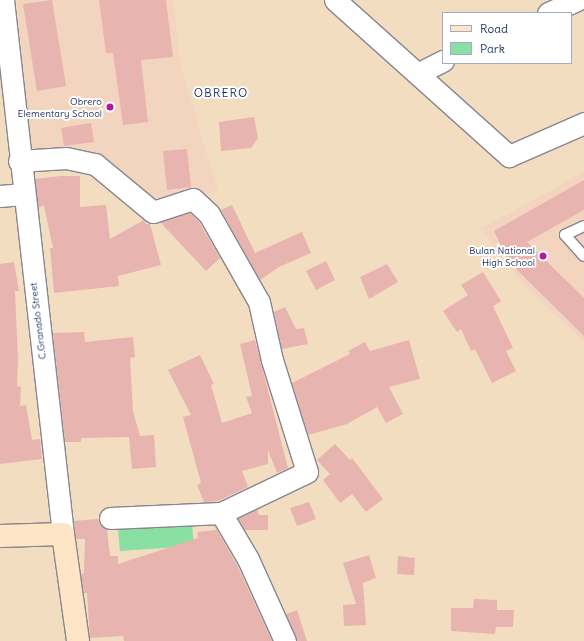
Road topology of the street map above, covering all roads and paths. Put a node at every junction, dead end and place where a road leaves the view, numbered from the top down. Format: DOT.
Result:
graph roads {
  1 [pos="3,0"];
  2 [pos="335,0"];
  3 [pos="577,0"];
  4 [pos="550,12"];
  5 [pos="442,61"];
  6 [pos="418,73"];
  7 [pos="584,123"];
  8 [pos="19,161"];
  9 [pos="23,194"];
  10 [pos="0,196"];
  11 [pos="584,226"];
  12 [pos="584,256"];
  13 [pos="221,513"];
  14 [pos="110,518"];
  15 [pos="63,534"];
  16 [pos="0,536"];
  17 [pos="78,641"];
  18 [pos="285,641"];
  1 -- 8 [label="street, C.Granado Street"];
  2 -- 6 [label="street"];
  3 -- 4 [label="street"];
  5 -- 6 [label="street"];
  6 -- 7 [label="street"];
  8 -- 9 [label="street, C.Granado Street"];
  8 -- 13 [label="street"];
  9 -- 10 [label="street"];
  9 -- 15 [label="street, C.Granado Street"];
  11 -- 12 [label="lane"];
  13 -- 14 [label="street"];
  13 -- 18 [label="street"];
  15 -- 16 [label="street"];
  15 -- 17 [label="street, C.Granado Street"];
}
